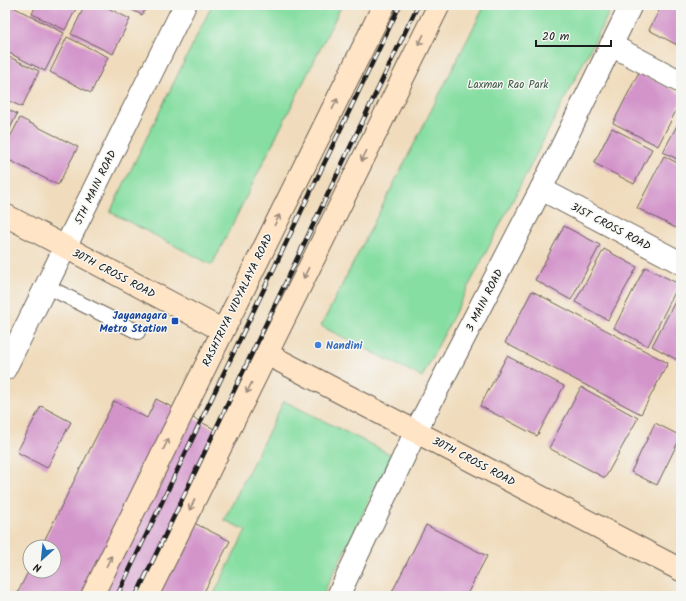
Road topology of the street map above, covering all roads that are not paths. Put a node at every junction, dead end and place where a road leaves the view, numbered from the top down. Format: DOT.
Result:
graph roads {
  1 [pos="185,5"];
  2 [pos="384,5"];
  3 [pos="439,5"];
  4 [pos="631,5"];
  5 [pos="611,45"];
  6 [pos="681,82"];
  7 [pos="541,189"];
  8 [pos="5,215"];
  9 [pos="65,247"];
  10 [pos="681,263"];
  11 [pos="46,286"];
  12 [pos="222,330"];
  13 [pos="138,332"];
  14 [pos="267,354"];
  15 [pos="5,369"];
  16 [pos="416,431"];
  17 [pos="681,570"];
  18 [pos="92,596"];
  19 [pos="147,596"];
  20 [pos="338,596"];
  1 -- 9 [label="street, 5TH MAIN ROAD"];
  12 -- 2 [label="main road, RASHTRIYA VIDYALAYA ROAD, one-way"];
  3 -- 14 [label="main road, one-way"];
  4 -- 5 [label="street, 3 MAIN ROAD"];
  5 -- 6 [label="street"];
  5 -- 7 [label="street, 3 MAIN ROAD"];
  7 -- 10 [label="street, 31ST CROSS ROAD"];
  7 -- 16 [label="street, 3 MAIN ROAD"];
  8 -- 9 [label="main road, 30TH CROSS ROAD"];
  9 -- 11 [label="street, 5TH MAIN ROAD"];
  9 -- 12 [label="main road, 30TH CROSS ROAD"];
  11 -- 13 [label="lane"];
  11 -- 15 [label="street, 5TH MAIN ROAD"];
  18 -- 12 [label="main road, RASHTRIYA VIDYALAYA ROAD, one-way"];
  14 -- 16 [label="main road, 30TH CROSS ROAD"];
  14 -- 19 [label="main road, one-way"];
  16 -- 17 [label="main road, 30TH CROSS ROAD"];
  16 -- 20 [label="street, 3 MAIN ROAD"];
}
